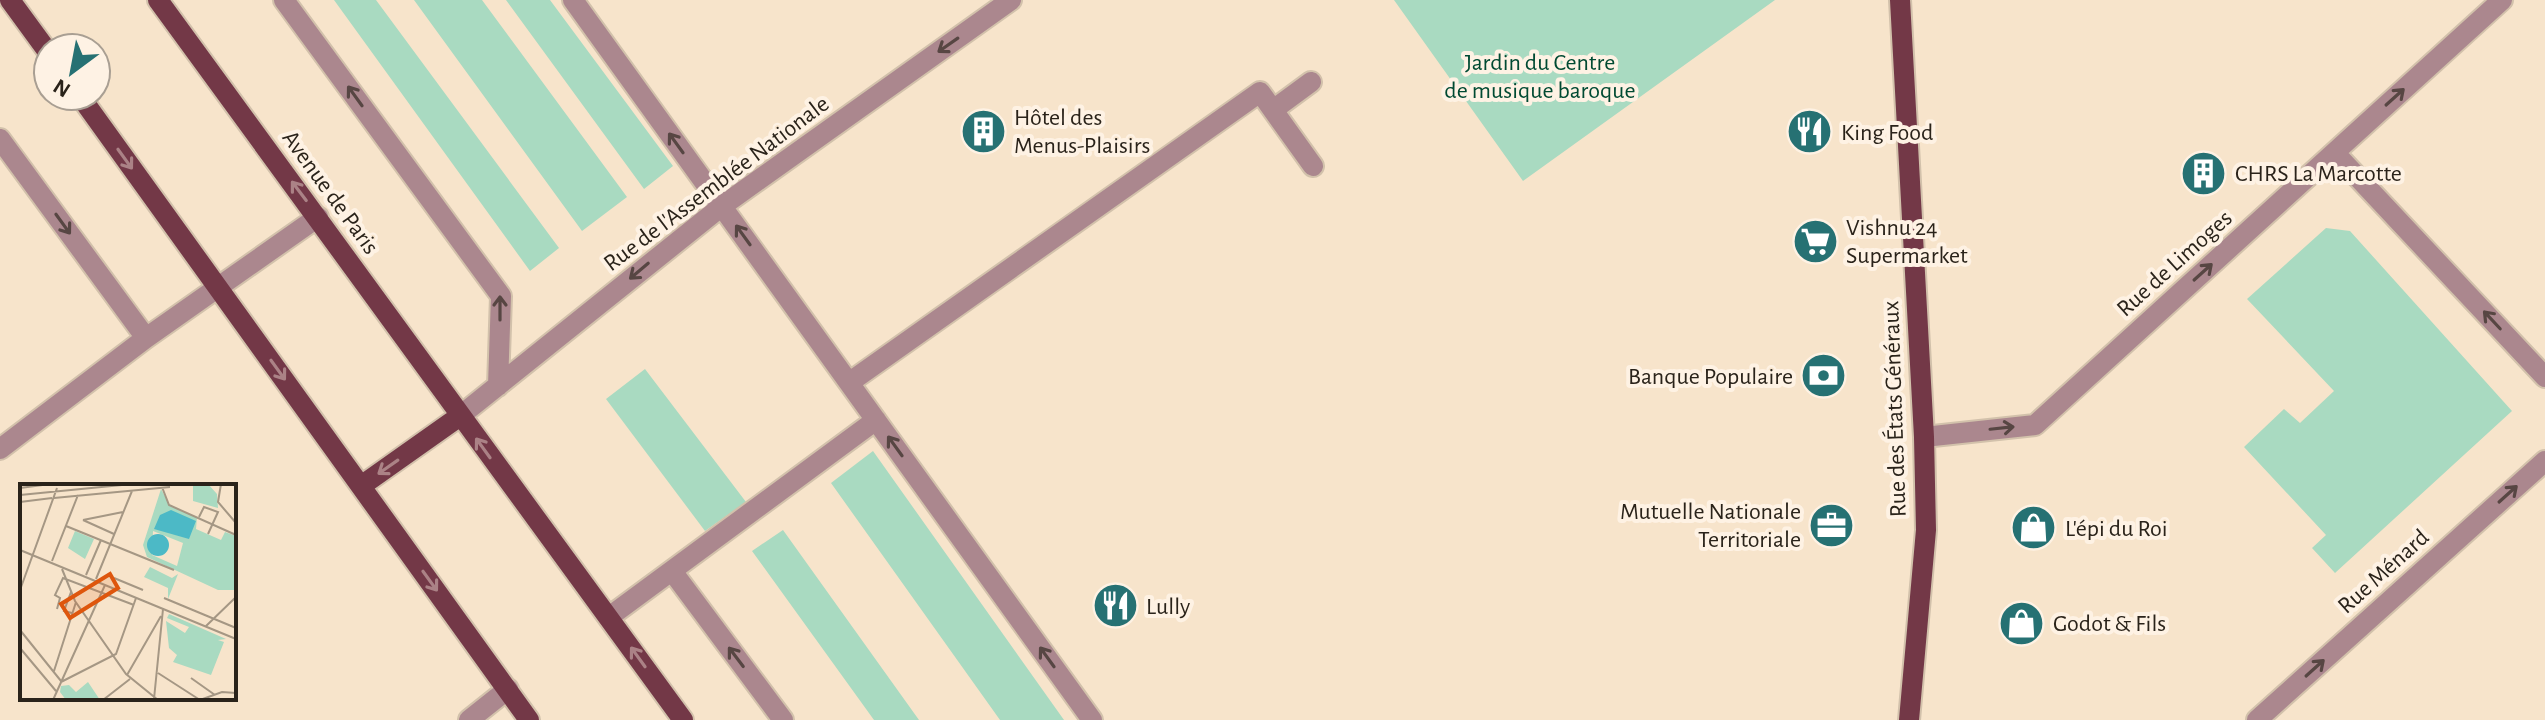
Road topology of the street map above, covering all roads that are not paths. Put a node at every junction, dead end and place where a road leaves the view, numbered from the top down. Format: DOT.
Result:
graph roads {
  1 [pos="10,0"];
  2 [pos="158,0"];
  3 [pos="284,0"];
  4 [pos="573,0"];
  5 [pos="1011,0"];
  6 [pos="1900,0"];
  7 [pos="2502,0"];
  8 [pos="33,32"];
  9 [pos="1311,82"];
  10 [pos="1273,110"];
  11 [pos="92,112"];
  12 [pos="0,139"];
  13 [pos="2335,153"];
  14 [pos="1313,166"];
  15 [pos="722,206"];
  16 [pos="318,217"];
  17 [pos="217,286"];
  18 [pos="146,338"];
  19 [pos="2545,377"];
  20 [pos="850,382"];
  21 [pos="498,386"];
  22 [pos="460,416"];
  23 [pos="876,420"];
  24 [pos="1924,437"];
  25 [pos="0,449"];
  26 [pos="2545,461"];
  27 [pos="361,486"];
  28 [pos="672,571"];
  29 [pos="609,617"];
  30 [pos="508,689"];
  31 [pos="469,720"];
  32 [pos="529,720"];
  33 [pos="683,720"];
  34 [pos="783,720"];
  35 [pos="1092,720"];
  36 [pos="1909,720"];
  37 [pos="2257,720"];
  1 -- 8 [label="main road"];
  16 -- 2 [label="main road, Avenue de Paris, one-way"];
  21 -- 3 [label="street, one-way"];
  15 -- 4 [label="street, one-way"];
  5 -- 15 [label="street, Rue de l'Assemblée Nationale, one-way"];
  6 -- 24 [label="main road, Rue des États Généraux"];
  13 -- 7 [label="street, Rue de Limoges, one-way"];
  9 -- 10 [label="street"];
  10 -- 14 [label="street"];
  10 -- 20 [label="street"];
  11 -- 17 [label="main road, one-way"];
  12 -- 18 [label="street, one-way"];
  19 -- 13 [label="street, one-way"];
  24 -- 13 [label="street, Rue de Limoges, one-way"];
  20 -- 15 [label="street, one-way"];
  15 -- 21 [label="street, Rue de l'Assemblée Nationale, one-way"];
  16 -- 17 [label="street"];
  16 -- 22 [label="main road, Avenue de Paris"];
  17 -- 18 [label="street"];
  17 -- 27 [label="main road, one-way"];
  18 -- 25 [label="street"];
  20 -- 23 [label="street"];
  21 -- 22 [label="street, Rue de l'Assemblée Nationale"];
  22 -- 27 [label="main road, one-way"];
  29 -- 22 [label="main road, Avenue de Paris, one-way"];
  23 -- 28 [label="street"];
  35 -- 23 [label="street, one-way"];
  24 -- 36 [label="main road, Rue des États Généraux"];
  37 -- 26 [label="street, Rue Ménard, one-way"];
  27 -- 30 [label="main road, one-way"];
  28 -- 29 [label="street"];
  34 -- 28 [label="street, one-way"];
  33 -- 29 [label="main road, Avenue de Paris, one-way"];
  30 -- 31 [label="street"];
  30 -- 32 [label="main road"];
}
